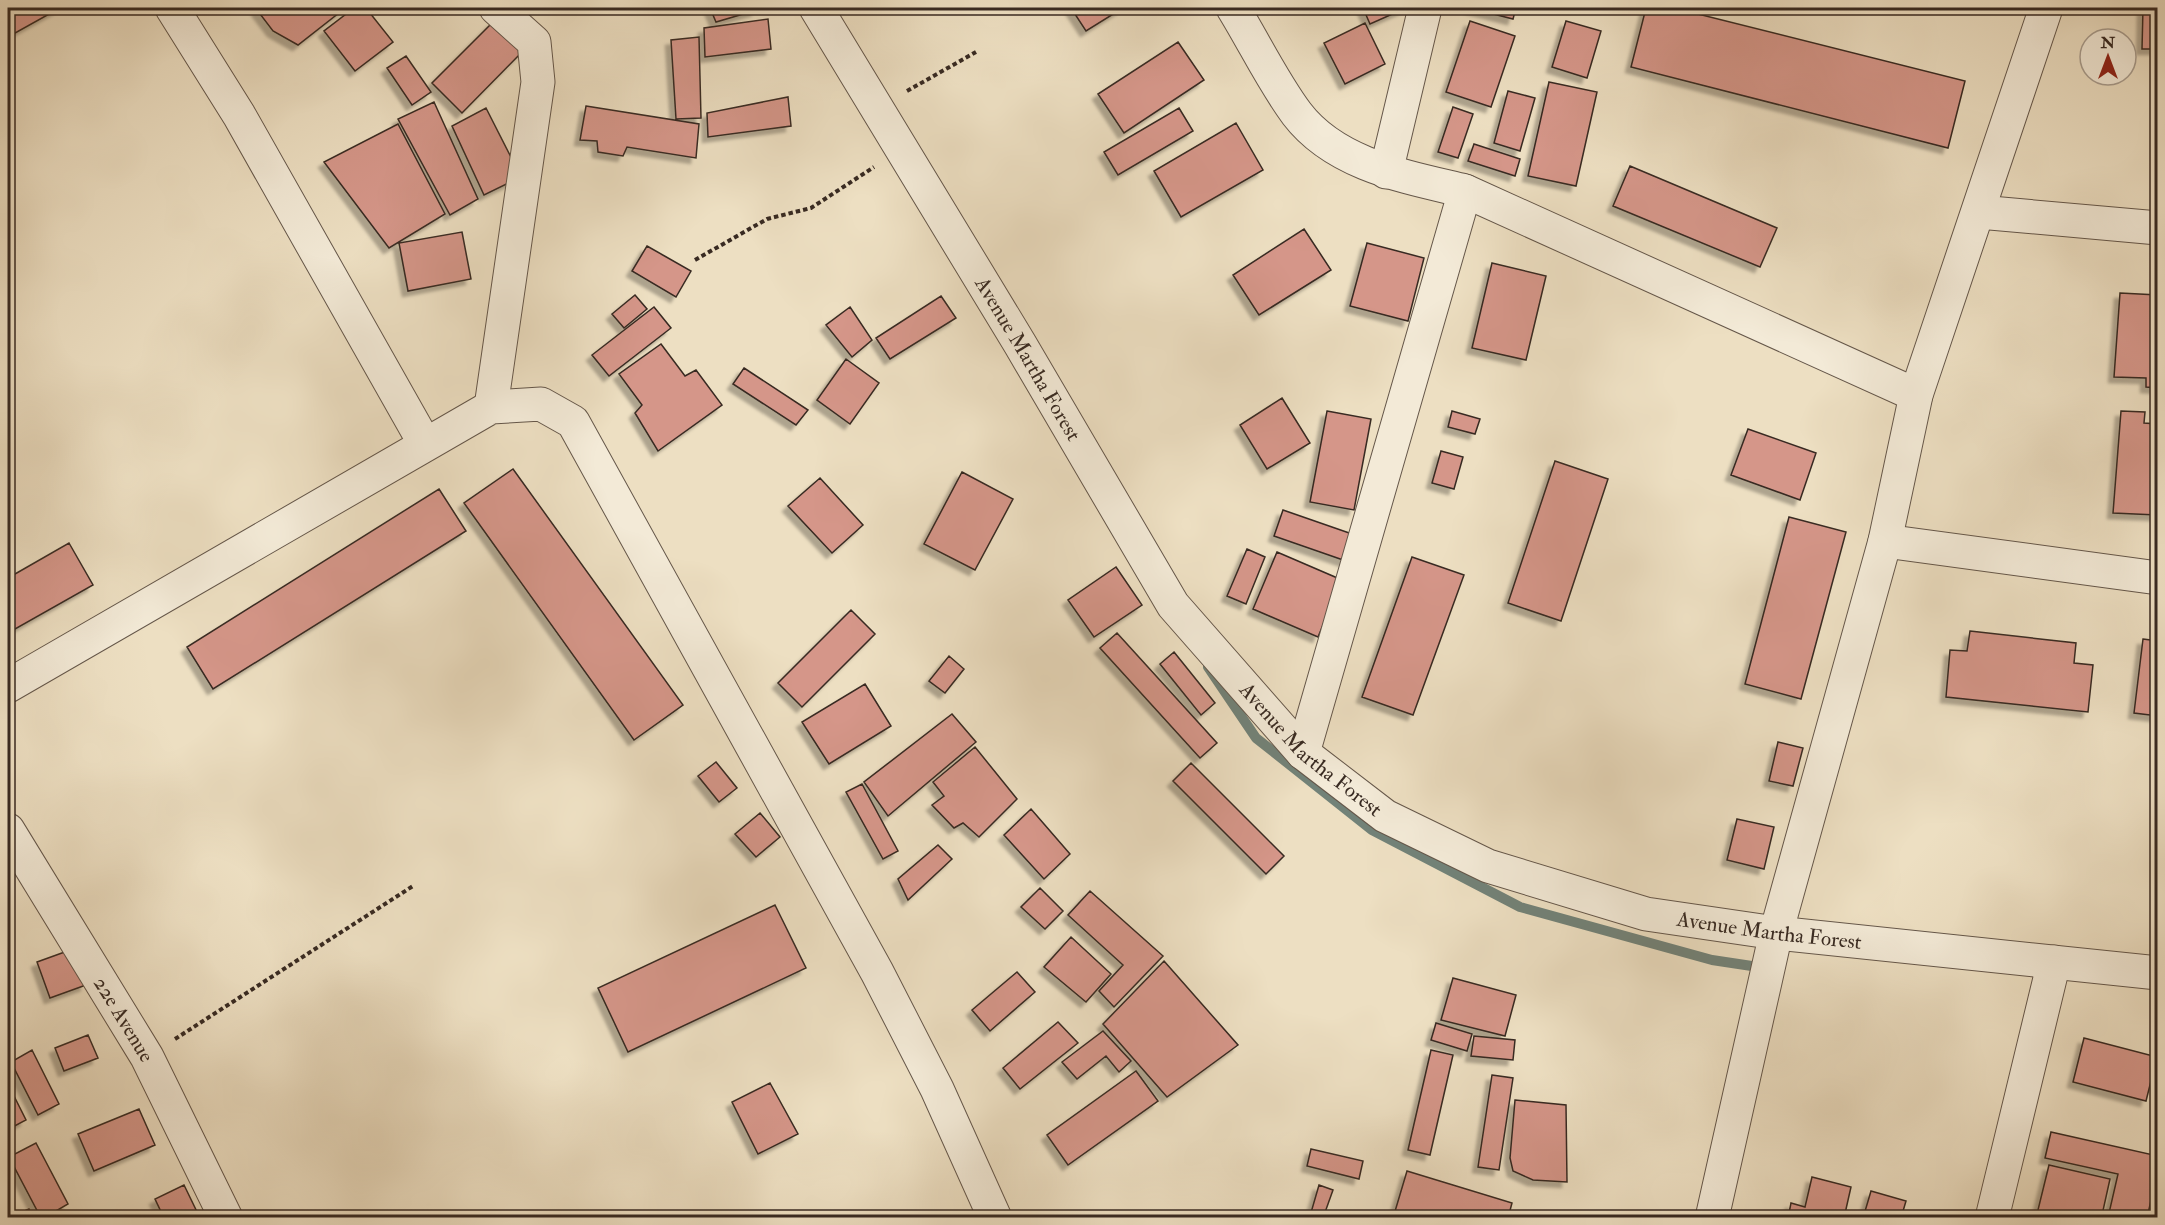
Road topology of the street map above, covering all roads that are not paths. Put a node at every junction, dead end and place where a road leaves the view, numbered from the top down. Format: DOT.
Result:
graph roads {
  1 [pos="172,8"];
  2 [pos="496,8"];
  3 [pos="816,8"];
  4 [pos="1233,8"];
  5 [pos="1425,8"];
  6 [pos="2046,8"];
  7 [pos="1386,172"];
  8 [pos="1466,191"];
  9 [pos="1979,212"];
  10 [pos="2157,228"];
  11 [pos="1917,395"];
  12 [pos="491,407"];
  13 [pos="425,444"];
  14 [pos="1886,541"];
  15 [pos="2157,578"];
  16 [pos="8,686"];
  17 [pos="1303,753"];
  18 [pos="8,830"];
  19 [pos="1776,933"];
  20 [pos="2054,963"];
  21 [pos="2157,973"];
  22 [pos="226,1218"];
  23 [pos="995,1218"];
  24 [pos="1712,1218"];
  25 [pos="1992,1218"];
  1 -- 13 [label="street"];
  2 -- 12 [label="street"];
  3 -- 17 [label="street, Avenue Martha Forest"];
  4 -- 7 [label="street"];
  5 -- 7 [label="street"];
  6 -- 9 [label="street"];
  7 -- 8 [label="street"];
  8 -- 11 [label="street"];
  8 -- 17 [label="street"];
  9 -- 10 [label="street"];
  9 -- 11 [label="street"];
  11 -- 14 [label="street"];
  12 -- 13 [label="street"];
  12 -- 23 [label="street"];
  13 -- 16 [label="street"];
  14 -- 15 [label="street"];
  14 -- 19 [label="street"];
  17 -- 19 [label="street, Avenue Martha Forest"];
  18 -- 22 [label="street, 22e Avenue"];
  19 -- 20 [label="street, Avenue Martha Forest"];
  19 -- 24 [label="street"];
  20 -- 21 [label="street, Avenue Martha Forest"];
  20 -- 25 [label="street"];
}
